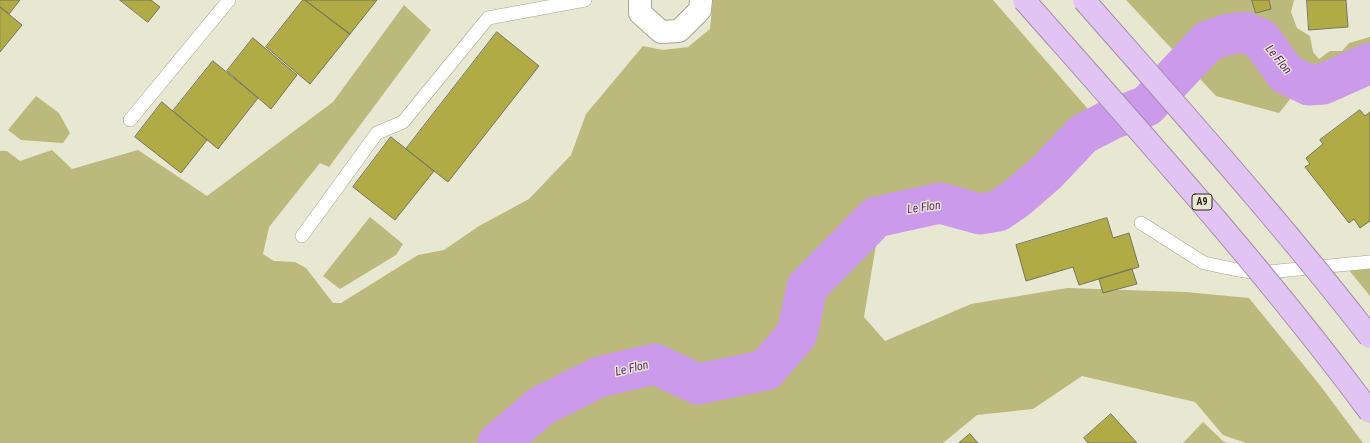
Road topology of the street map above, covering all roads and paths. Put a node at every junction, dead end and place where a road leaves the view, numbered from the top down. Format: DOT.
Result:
graph roads {
  1 [pos="229,0"];
  2 [pos="585,0"];
  3 [pos="640,0"];
  4 [pos="701,0"];
  5 [pos="1024,0"];
  6 [pos="1084,0"];
  7 [pos="130,120"];
  8 [pos="1141,223"];
  9 [pos="302,236"];
  10 [pos="1370,262"];
  11 [pos="1370,337"];
  12 [pos="1370,412"];
  1 -- 7 [label="lane"];
  2 -- 9 [label="lane"];
  3 -- 4 [label="street"];
  5 -- 12 [label="highway, A9, bridge"];
  6 -- 11 [label="highway, bridge"];
  8 -- 10 [label="lane"];
}
